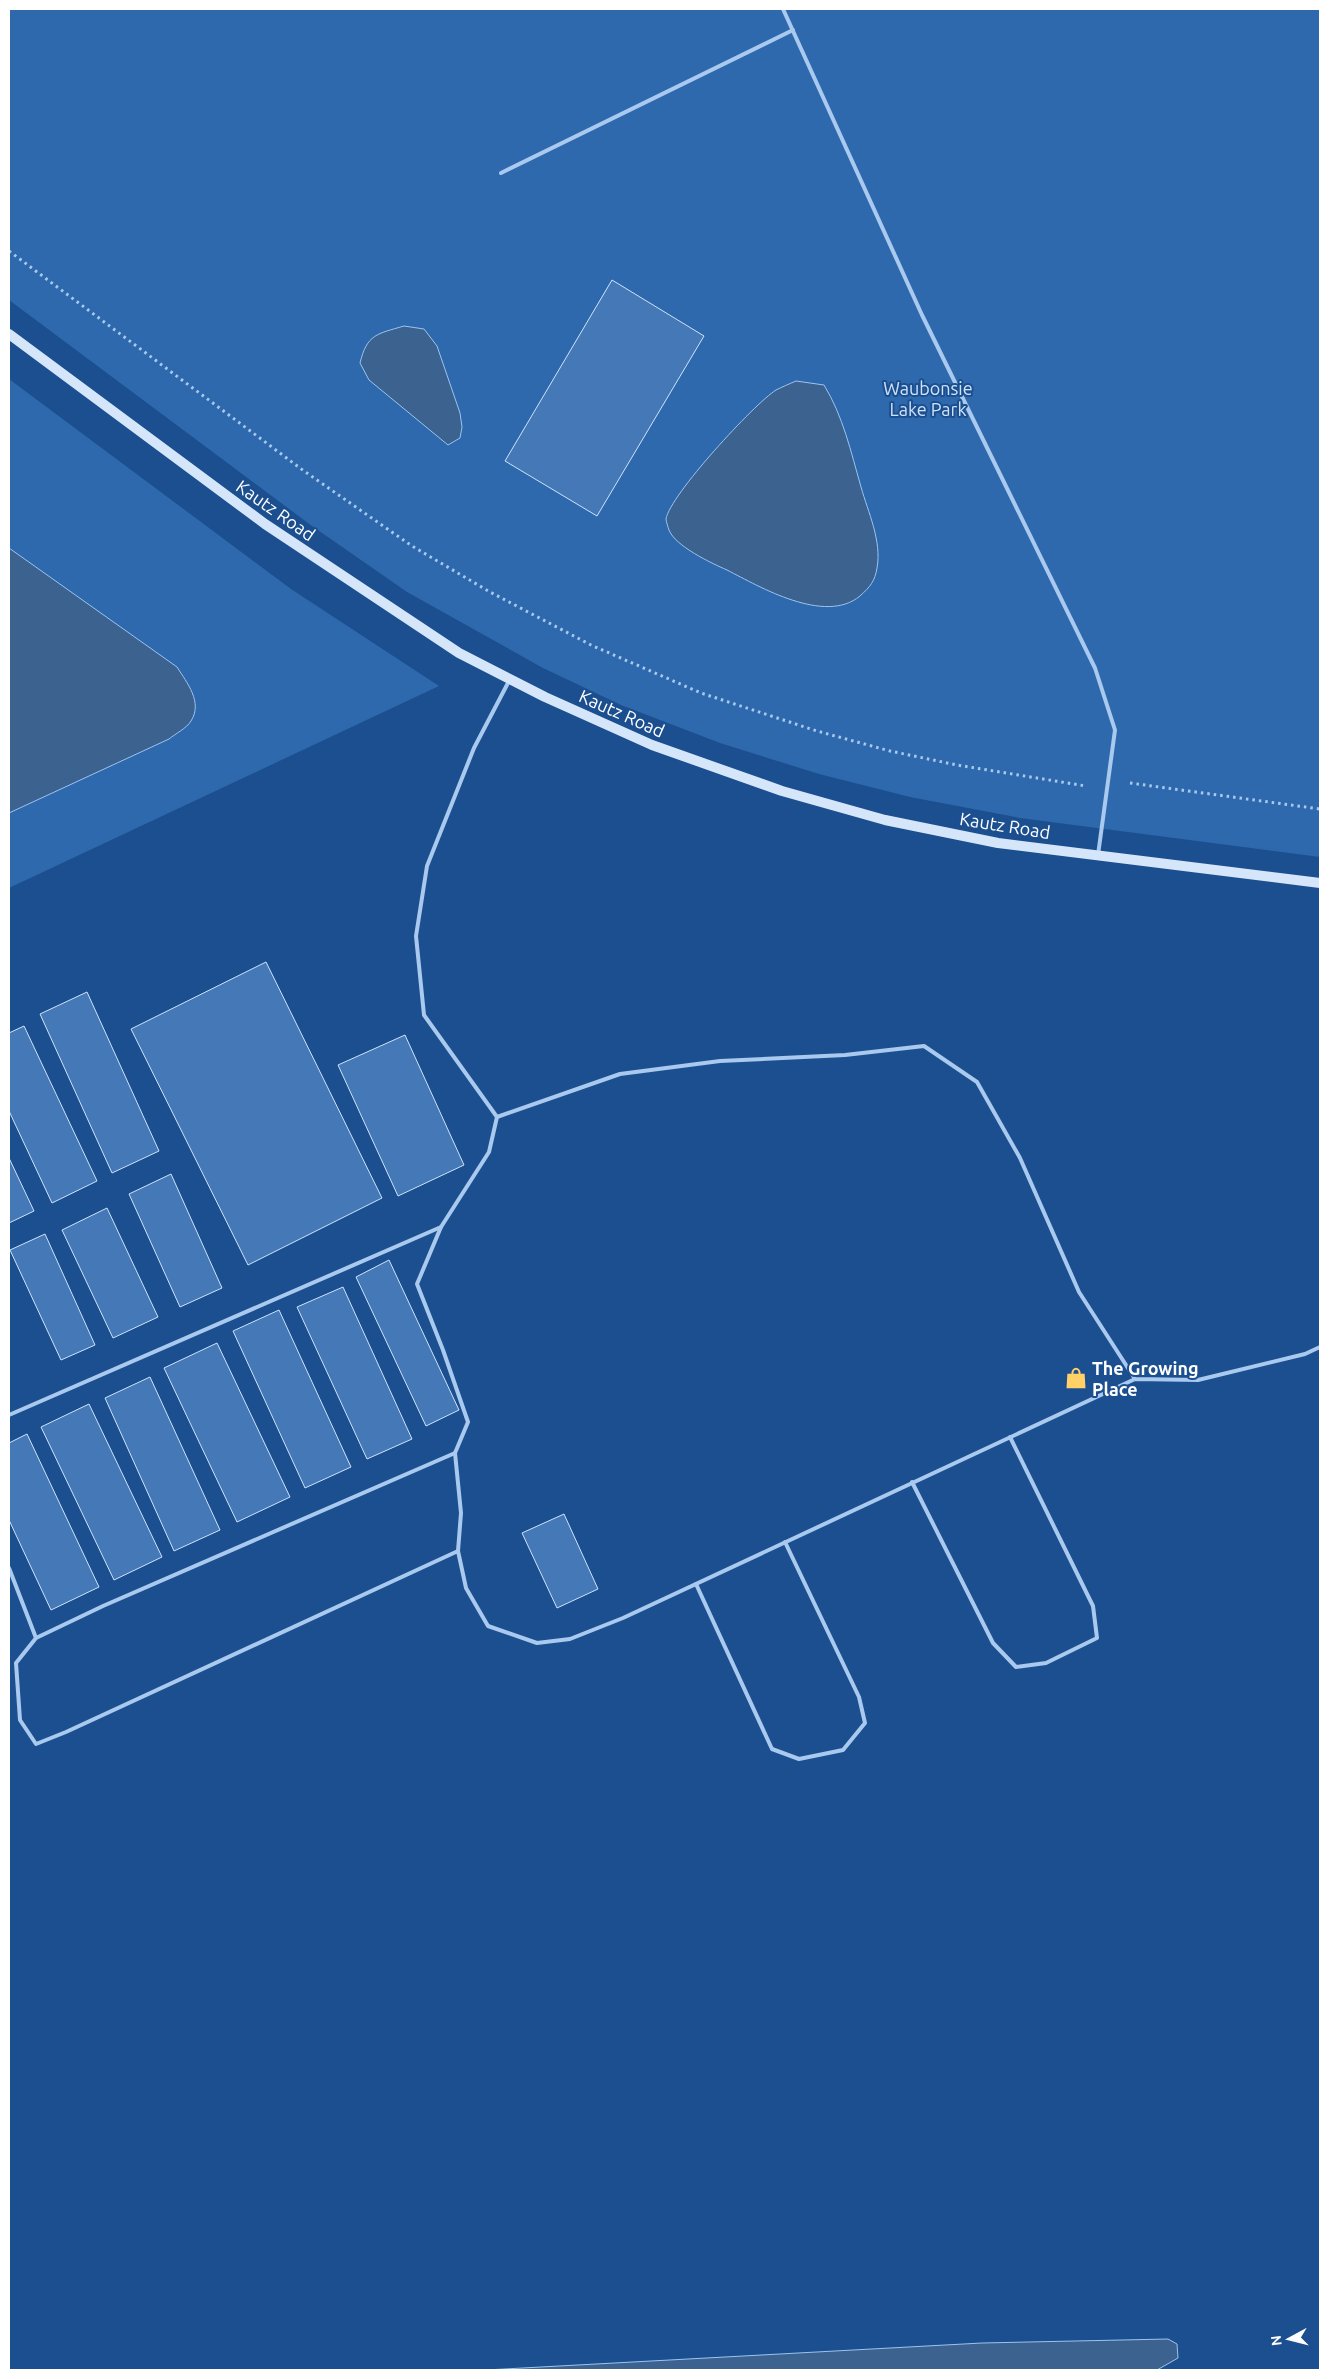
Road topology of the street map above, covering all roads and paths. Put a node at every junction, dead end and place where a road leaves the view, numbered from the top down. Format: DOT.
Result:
graph roads {
  1 [pos="783,9"];
  2 [pos="793,30"];
  3 [pos="501,173"];
  4 [pos="9,251"];
  5 [pos="9,334"];
  6 [pos="510,679"];
  7 [pos="1107,784"];
  8 [pos="1320,809"];
  9 [pos="1098,855"];
  10 [pos="1320,883"];
  11 [pos="498,1117"];
  12 [pos="441,1227"];
  13 [pos="1320,1348"];
  14 [pos="1135,1379"];
  15 [pos="9,1415"];
  16 [pos="1010,1437"];
  17 [pos="455,1453"];
  18 [pos="912,1482"];
  19 [pos="785,1542"];
  20 [pos="458,1551"];
  21 [pos="9,1568"];
  22 [pos="696,1584"];
  23 [pos="36,1638"];
  1 -- 2 [label="lane"];
  2 -- 3 [label="lane"];
  2 -- 7 [label="lane"];
  4 -- 7 [label="path"];
  5 -- 6 [label="street, Kautz Road"];
  6 -- 9 [label="street, Kautz Road"];
  6 -- 11 [label="lane"];
  7 -- 8 [label="path"];
  7 -- 9 [label="lane"];
  9 -- 10 [label="street, Kautz Road"];
  11 -- 12 [label="lane"];
  11 -- 14 [label="lane"];
  12 -- 15 [label="lane"];
  12 -- 17 [label="lane"];
  13 -- 14 [label="lane"];
  14 -- 16 [label="lane"];
  16 -- 18 [label="lane"];
  16 -- 18 [label="lane"];
  17 -- 20 [label="lane"];
  17 -- 23 [label="lane"];
  18 -- 19 [label="lane"];
  19 -- 22 [label="lane"];
  19 -- 22 [label="lane"];
  20 -- 22 [label="lane"];
  20 -- 23 [label="lane"];
  21 -- 23 [label="lane"];
}
